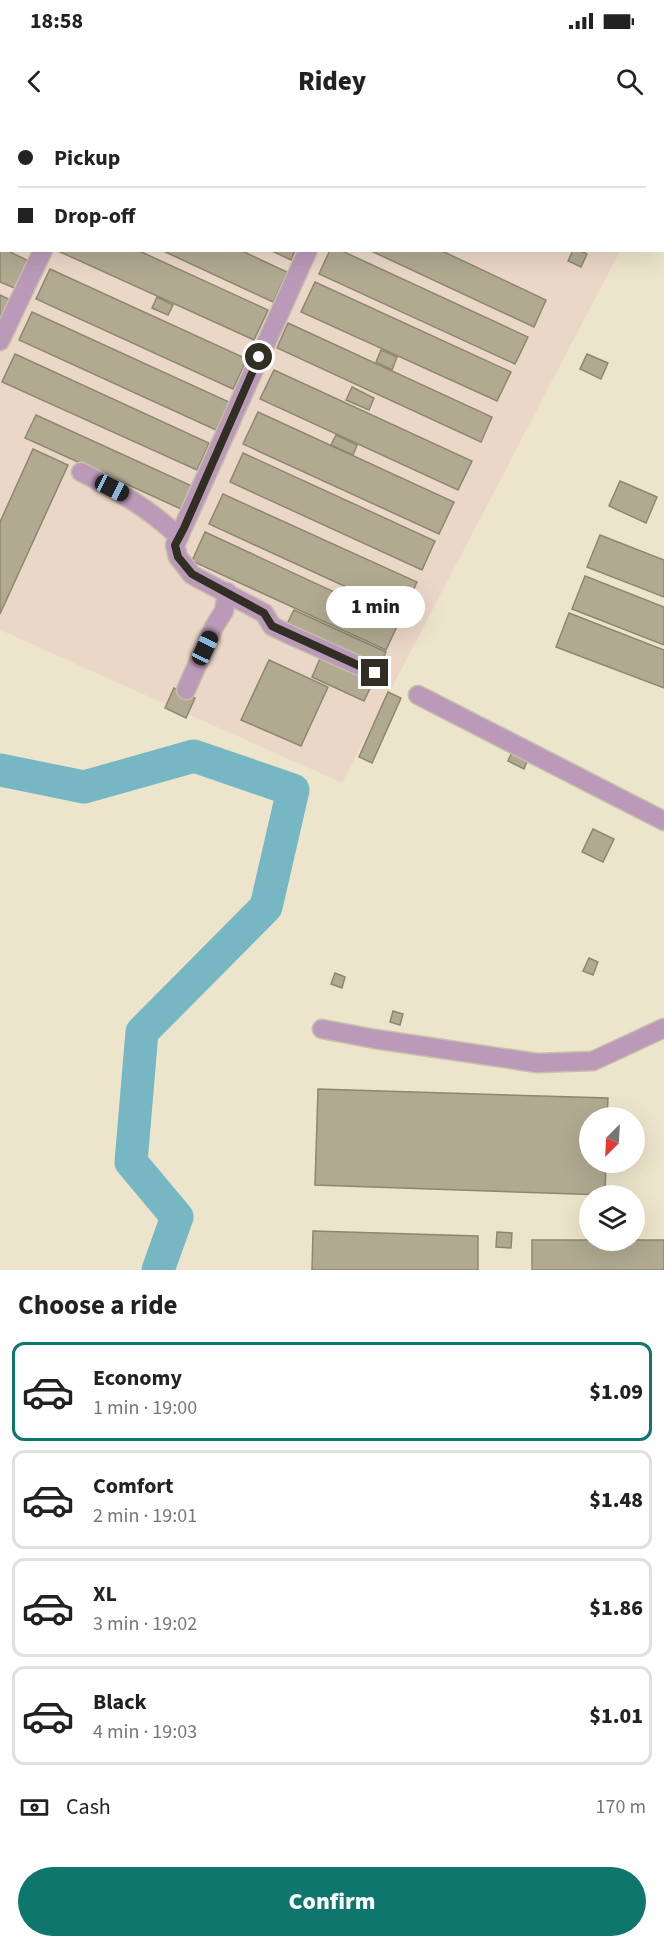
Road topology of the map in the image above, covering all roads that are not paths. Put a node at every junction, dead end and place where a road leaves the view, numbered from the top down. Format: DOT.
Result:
graph roads {
  1 [pos="42,252"];
  2 [pos="307,252"];
  3 [pos="0,341"];
  4 [pos="81,472"];
  5 [pos="179,537"];
  6 [pos="226,592"];
  7 [pos="375,673"];
  8 [pos="186,690"];
  9 [pos="418,696"];
  10 [pos="664,821"];
  11 [pos="664,1028"];
  12 [pos="322,1029"];
  1 -- 3 [label="lane"];
  2 -- 5 [label="lane"];
  4 -- 5 [label="lane"];
  5 -- 6 [label="lane"];
  6 -- 7 [label="lane"];
  6 -- 8 [label="lane"];
  9 -- 10 [label="lane"];
  11 -- 12 [label="lane"];
}
